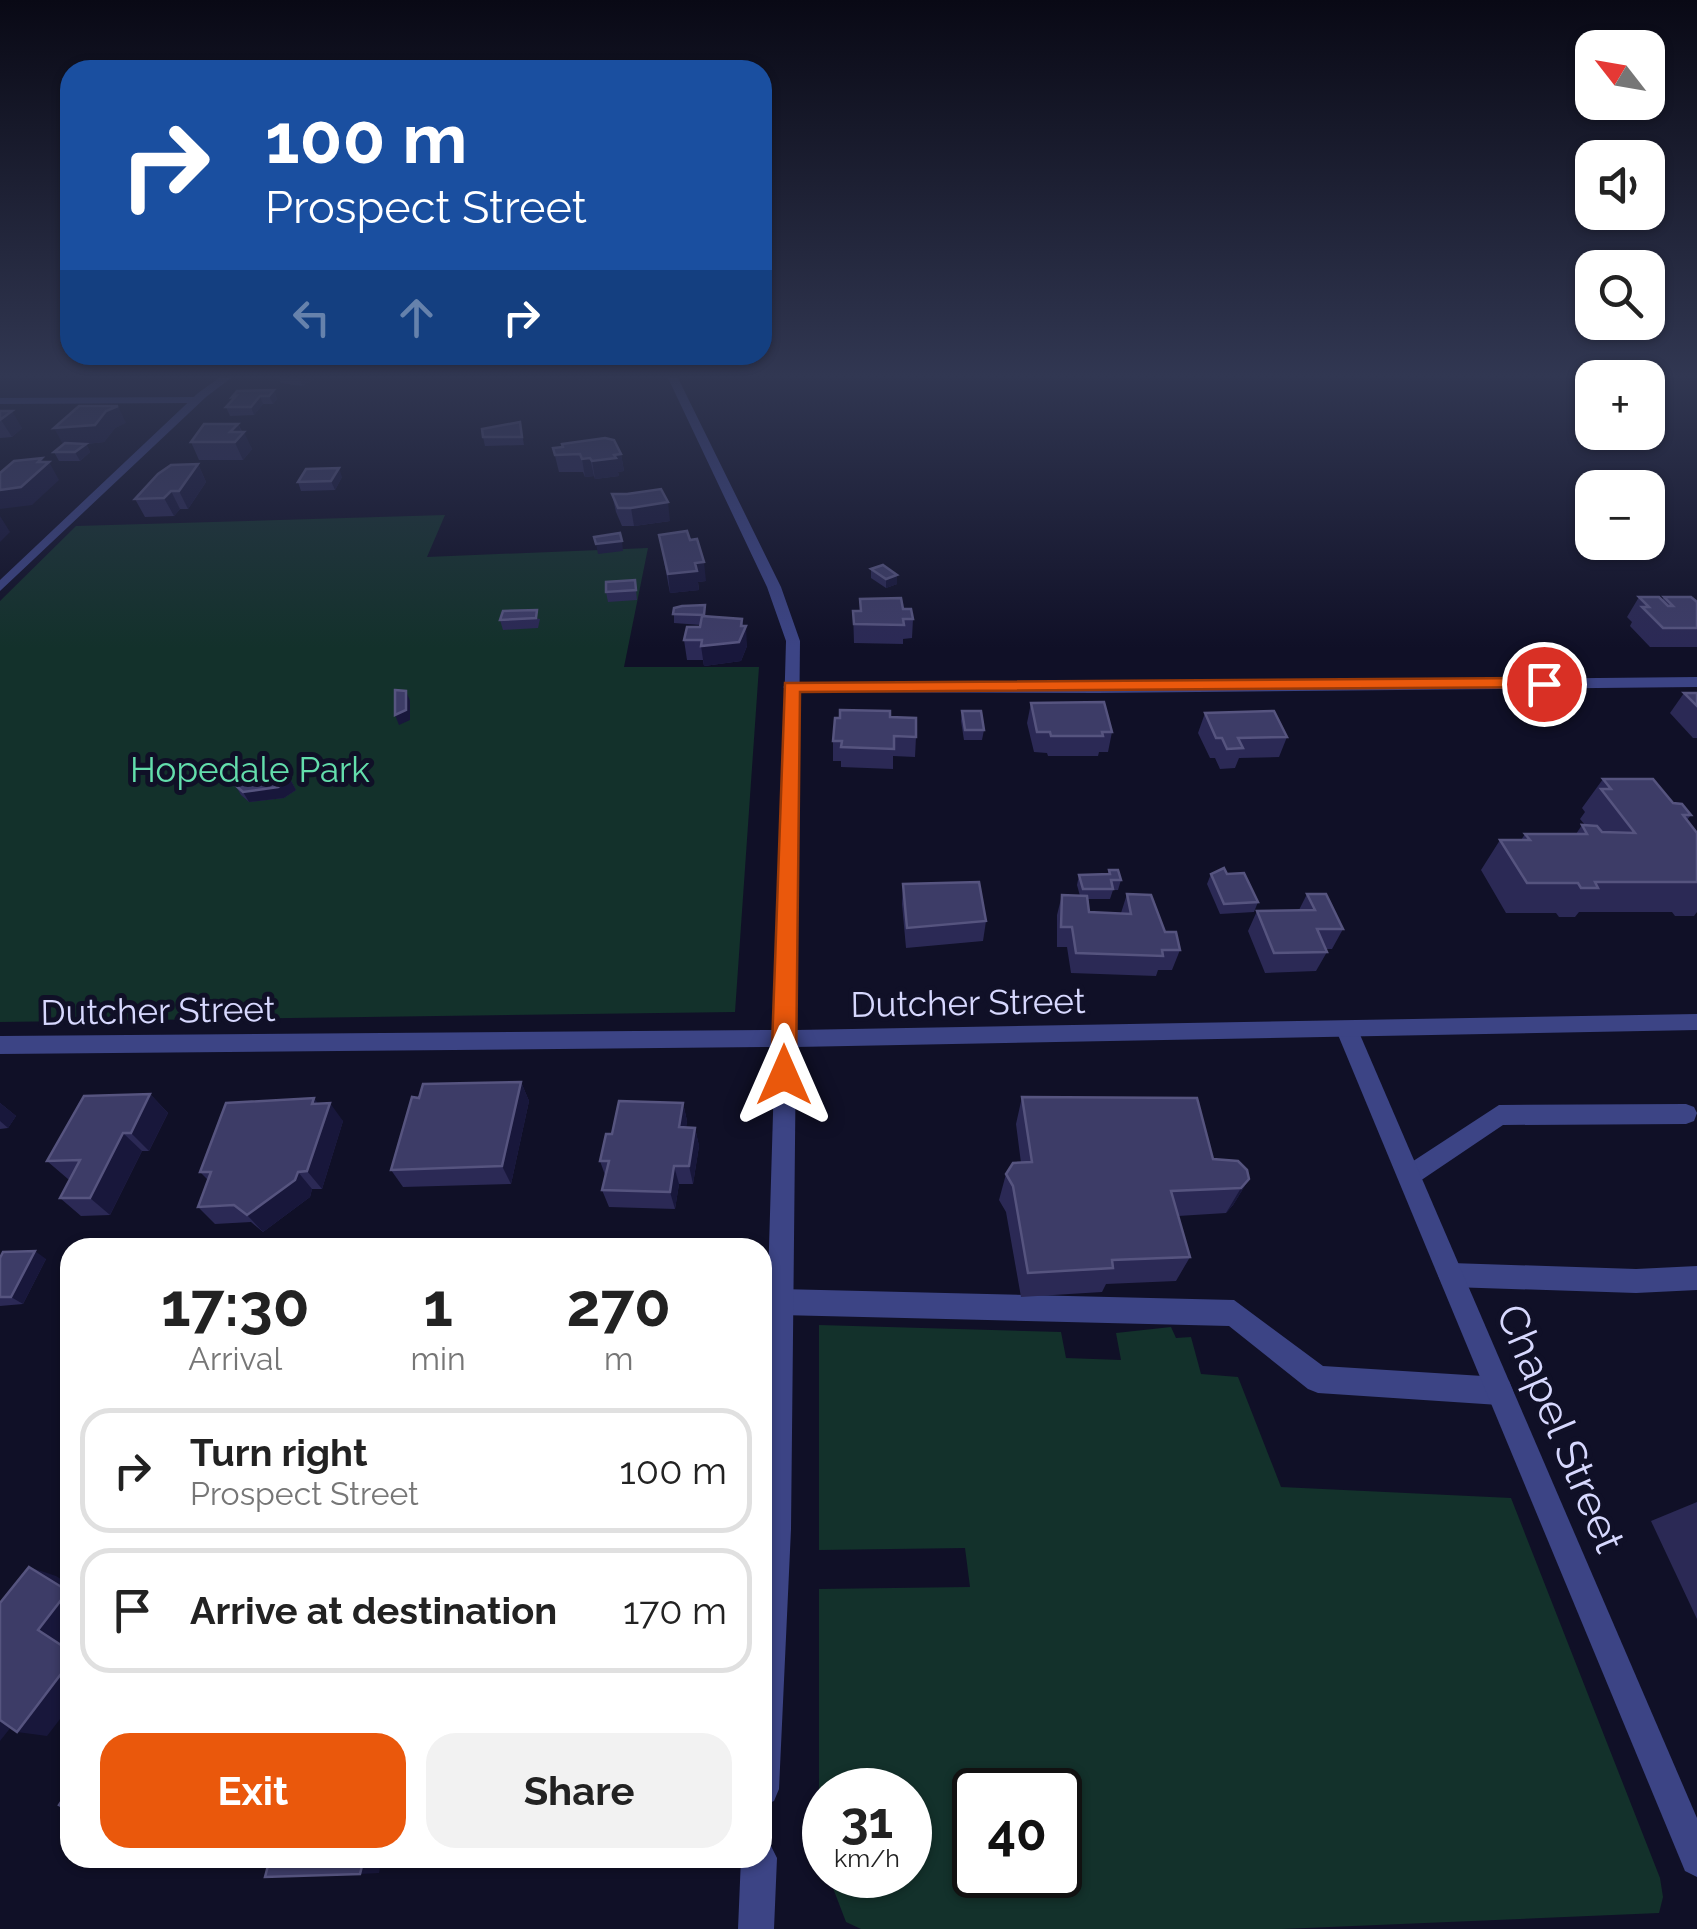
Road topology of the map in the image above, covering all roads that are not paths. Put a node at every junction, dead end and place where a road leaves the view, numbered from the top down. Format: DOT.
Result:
graph roads {
  1 [pos="125,468"];
  2 [pos="716,468"];
  3 [pos="0,587"];
  4 [pos="1697,682"];
  5 [pos="791,686"];
  6 [pos="1697,1022"];
  7 [pos="1347,1030"];
  8 [pos="784,1038"];
  9 [pos="0,1045"];
  10 [pos="1686,1114"];
  11 [pos="1409,1176"];
  12 [pos="1451,1276"];
  13 [pos="1697,1278"];
  14 [pos="780,1302"];
  15 [pos="1500,1391"];
  16 [pos="772,1603"];
  17 [pos="1697,1859"];
  18 [pos="759,1868"];
  19 [pos="756,1929"];
  1 -- 3 [label="street"];
  2 -- 5 [label="street"];
  4 -- 5 [label="street"];
  5 -- 8 [label="street"];
  6 -- 7 [label="street, Dutcher Street"];
  7 -- 8 [label="street, Dutcher Street"];
  7 -- 11 [label="street, Chapel Street"];
  8 -- 9 [label="street, Dutcher Street"];
  8 -- 14 [label="street"];
  10 -- 11 [label="street"];
  11 -- 12 [label="street, Chapel Street"];
  12 -- 13 [label="street"];
  12 -- 15 [label="street, Chapel Street"];
  14 -- 15 [label="street"];
  14 -- 16 [label="street"];
  15 -- 17 [label="street, Chapel Street"];
  18 -- 19 [label="street"];
}
